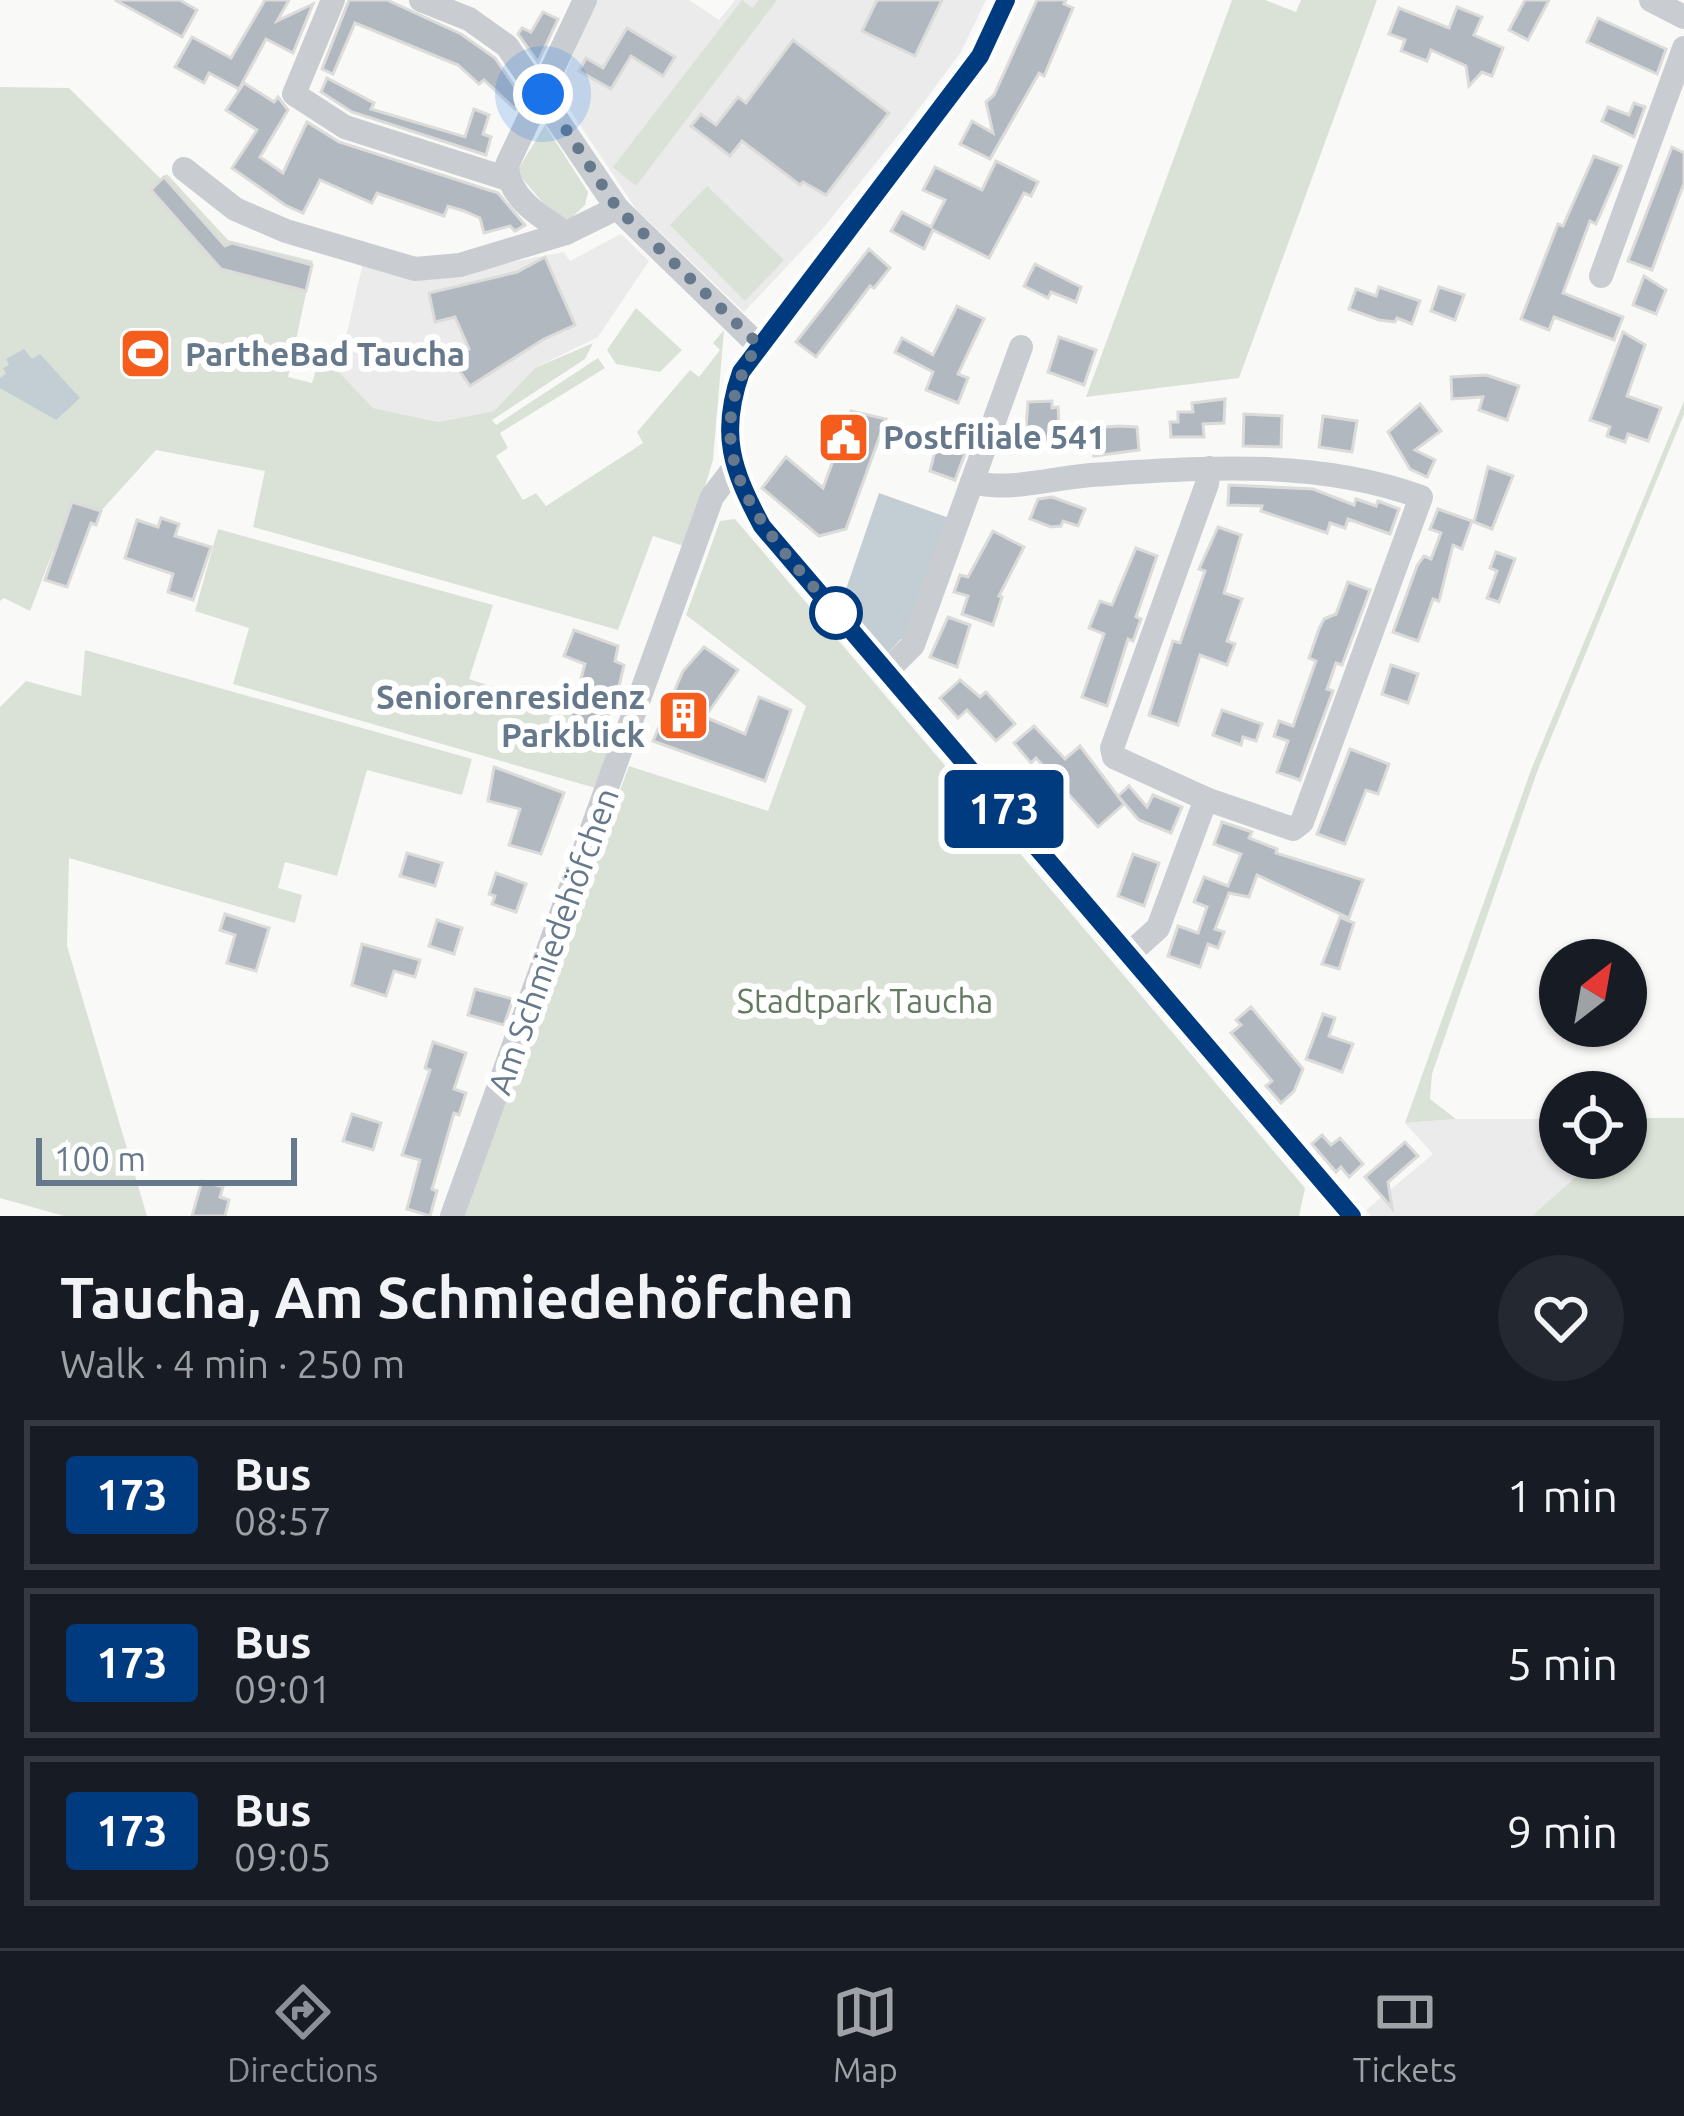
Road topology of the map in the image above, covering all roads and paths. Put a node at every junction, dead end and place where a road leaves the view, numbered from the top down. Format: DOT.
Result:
graph roads {
  1 [pos="333,0"];
  2 [pos="421,0"];
  3 [pos="585,0"];
  4 [pos="1006,0"];
  5 [pos="1651,0"];
  6 [pos="1684,17"];
  7 [pos="1684,48"];
  8 [pos="543,94"];
  9 [pos="184,169"];
  10 [pos="508,179"];
  11 [pos="617,208"];
  12 [pos="566,233"];
  13 [pos="1601,276"];
  14 [pos="758,344"];
  15 [pos="1021,347"];
  16 [pos="734,468"];
  17 [pos="1209,468"];
  18 [pos="972,482"];
  19 [pos="886,672"];
  20 [pos="1206,799"];
  21 [pos="1128,955"];
  22 [pos="452,1216"];
  23 [pos="1352,1216"];
  1 -- 10 [label="street"];
  2 -- 8 [label="street"];
  3 -- 8 [label="street"];
  4 -- 14 [label="street"];
  5 -- 6 [label="street"];
  7 -- 13 [label="street"];
  8 -- 10 [label="street"];
  8 -- 11 [label="street"];
  9 -- 12 [label="street"];
  10 -- 12 [label="street"];
  11 -- 12 [label="street"];
  11 -- 14 [label="street"];
  14 -- 16 [label="street"];
  15 -- 18 [label="street"];
  16 -- 19 [label="street"];
  16 -- 22 [label="street, Am Schmiedehöfchen"];
  17 -- 18 [label="street"];
  17 -- 20 [label="street"];
  17 -- 20 [label="street"];
  18 -- 19 [label="street"];
  19 -- 21 [label="street"];
  20 -- 21 [label="street"];
  21 -- 23 [label="street"];
}
